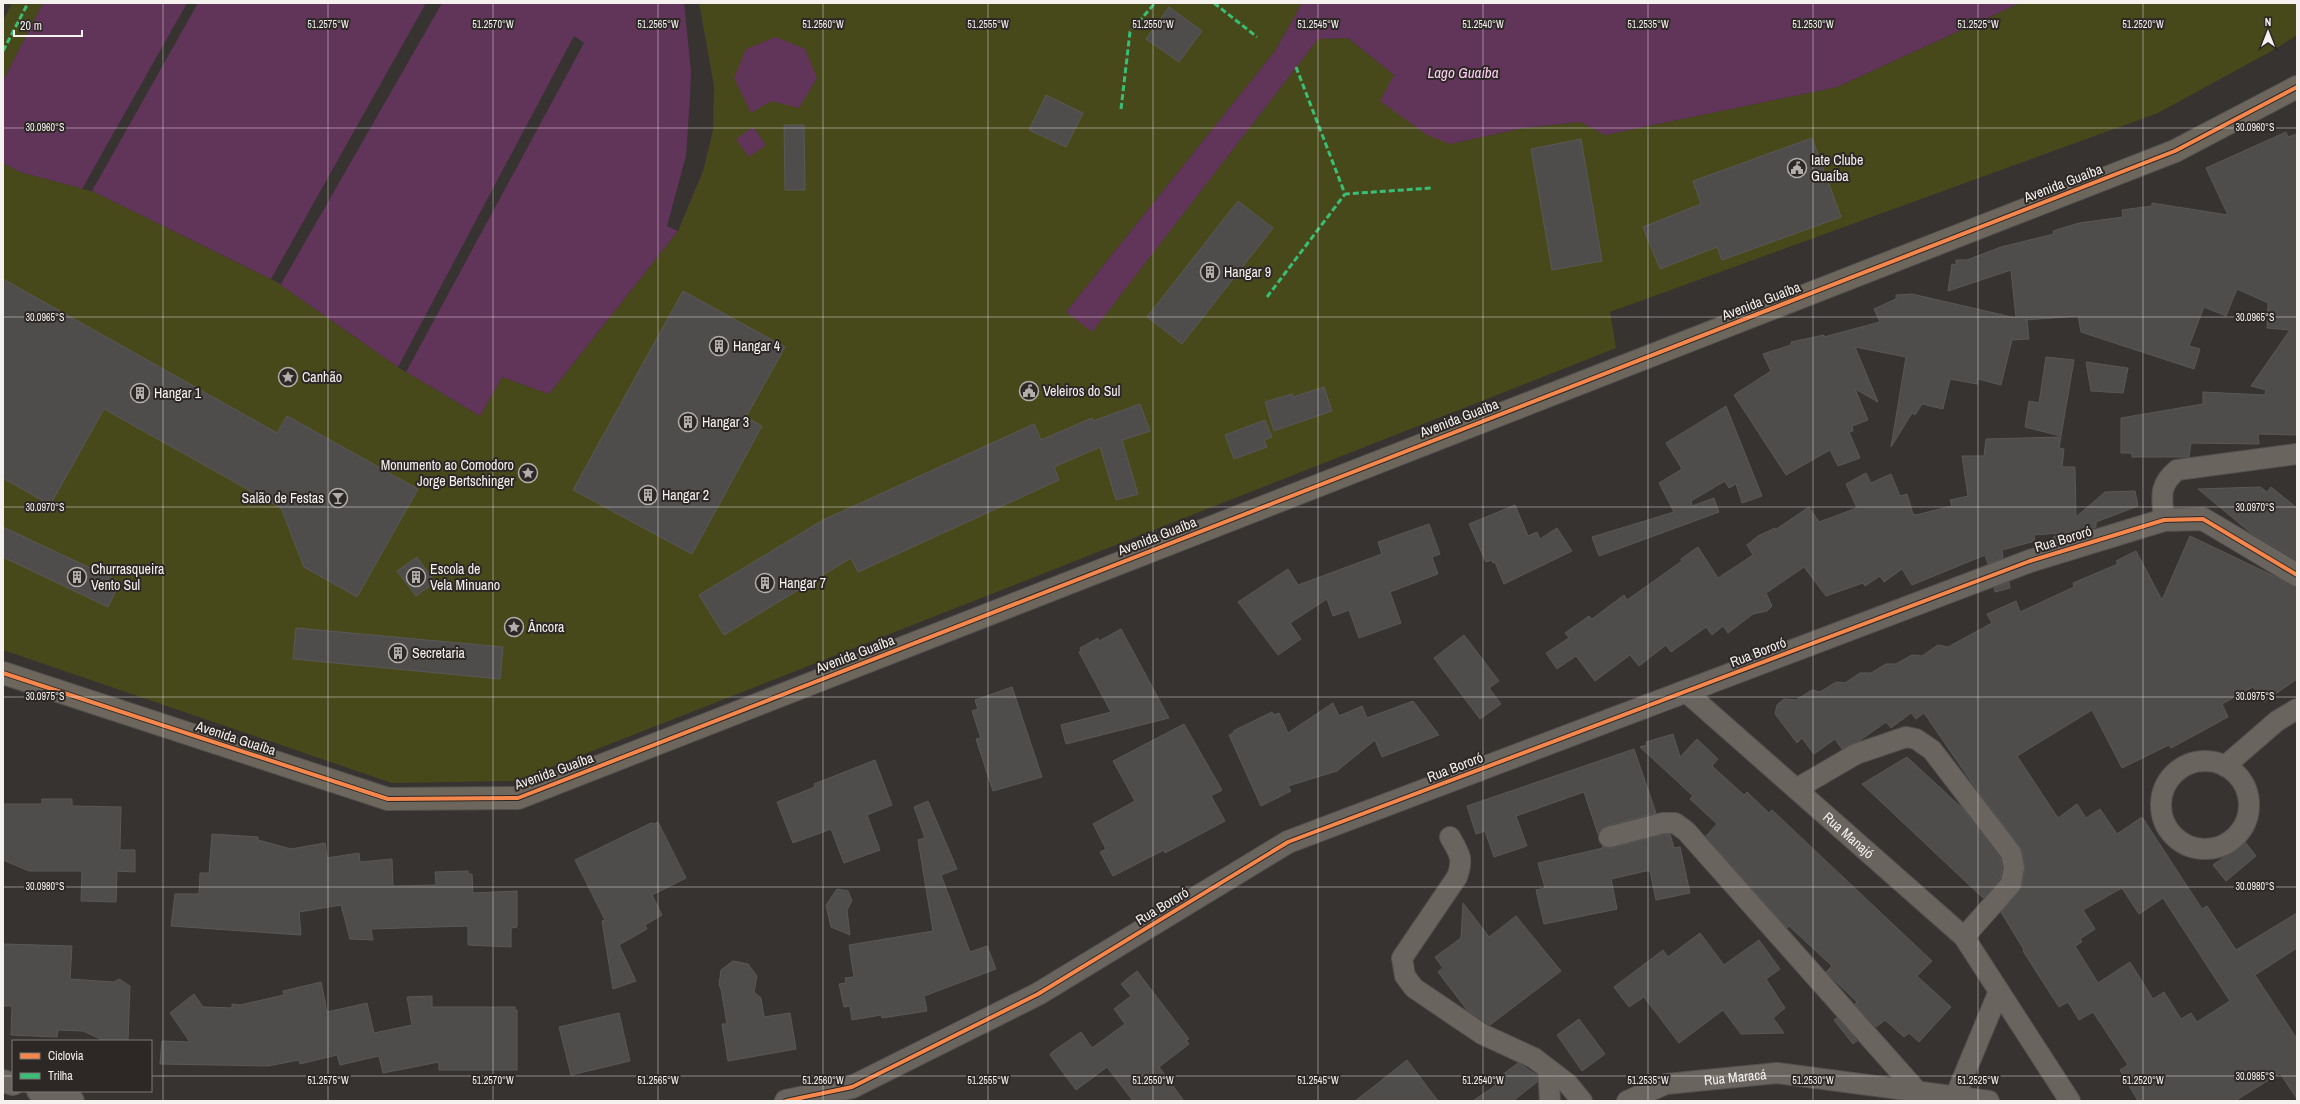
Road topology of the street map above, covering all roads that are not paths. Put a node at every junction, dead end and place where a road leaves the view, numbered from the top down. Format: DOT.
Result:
graph roads {
  1 [pos="2297,87"];
  2 [pos="2297,454"];
  3 [pos="2164,520"];
  4 [pos="2297,575"];
  5 [pos="3,673"];
  6 [pos="1685,691"];
  7 [pos="2297,709"];
  8 [pos="2225,766"];
  9 [pos="1796,789"];
  10 [pos="1450,837"];
  11 [pos="1609,837"];
  12 [pos="1964,937"];
  13 [pos="1999,991"];
  14 [pos="1548,1069"];
  15 [pos="42,1092"];
  16 [pos="1918,1092"];
  17 [pos="1955,1097"];
  18 [pos="74,1101"];
  19 [pos="786,1101"];
  20 [pos="1550,1101"];
  21 [pos="1582,1101"];
  22 [pos="1627,1101"];
  23 [pos="1989,1101"];
  24 [pos="2070,1101"];
  1 -- 5 [label="main road, Avenida Guaíba"];
  2 -- 3 [label="street"];
  3 -- 4 [label="street, Rua Bororó"];
  3 -- 6 [label="street, Rua Bororó"];
  6 -- 9 [label="street, Rua Manajó"];
  6 -- 19 [label="street, Rua Bororó"];
  7 -- 8 [label="street"];
  8 -- 8 [label="street"];
  9 -- 12 [label="street, Rua Manajó"];
  9 -- 12 [label="street"];
  10 -- 14 [label="street"];
  11 -- 16 [label="street"];
  12 -- 13 [label="street, Rua Manajó"];
  13 -- 17 [label="street"];
  13 -- 24 [label="street, Rua Manajó"];
  14 -- 20 [label="street"];
  14 -- 21 [label="street"];
  15 -- 18 [label="street"];
  16 -- 17 [label="street, Rua Maracá"];
  16 -- 22 [label="street, Rua Maracá"];
  17 -- 23 [label="street, Rua Maracá"];
}
